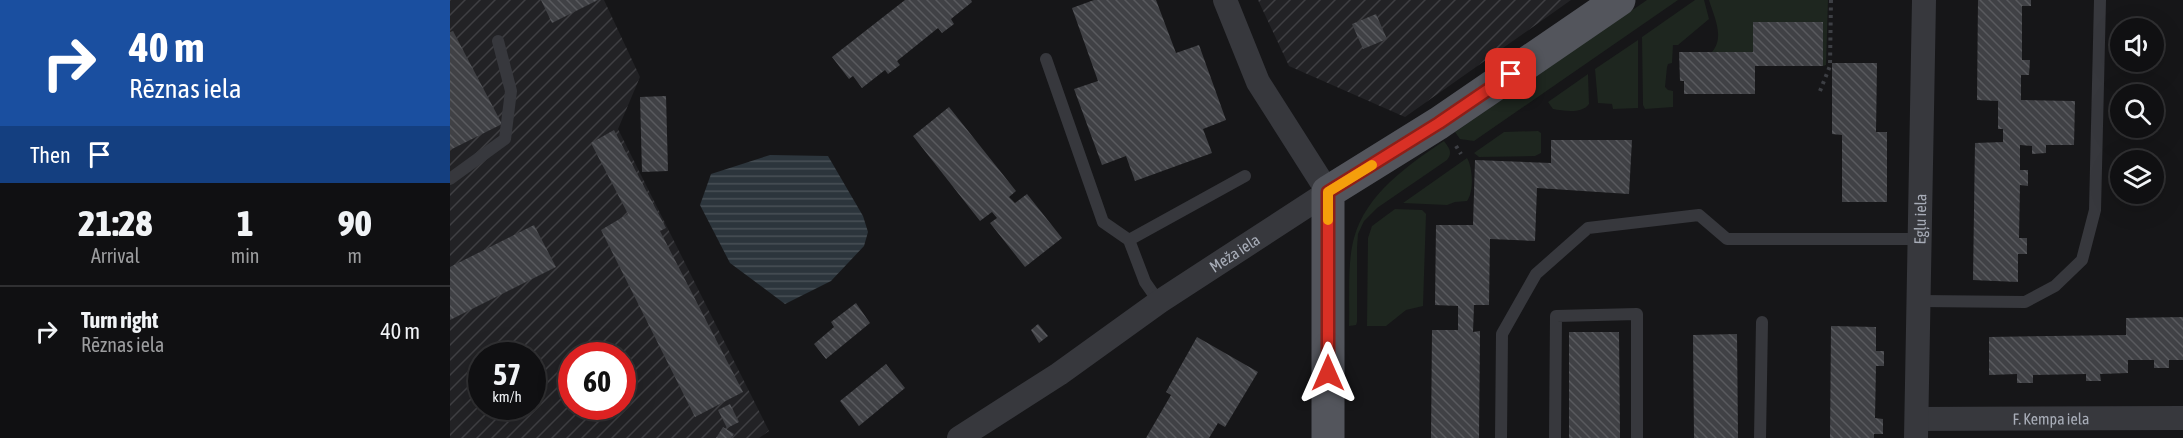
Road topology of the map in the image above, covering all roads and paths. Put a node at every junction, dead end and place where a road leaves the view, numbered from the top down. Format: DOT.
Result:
graph roads {
  1 [pos="1225,0"];
  2 [pos="1619,0"];
  3 [pos="1831,0"];
  4 [pos="1924,0"];
  5 [pos="2100,0"];
  6 [pos="498,41"];
  7 [pos="1046,59"];
  8 [pos="1820,92"];
  9 [pos="1245,176"];
  10 [pos="450,179"];
  11 [pos="1328,192"];
  12 [pos="1921,239"];
  13 [pos="1129,240"];
  14 [pos="1920,300"];
  15 [pos="1159,302"];
  16 [pos="1762,322"];
  17 [pos="2183,418"];
  18 [pos="1916,429"];
  19 [pos="959,438"];
  20 [pos="1328,438"];
  21 [pos="1501,438"];
  22 [pos="1555,438"];
  23 [pos="1637,438"];
  24 [pos="1760,438"];
  1 -- 11 [label="street"];
  2 -- 11 [label="main road"];
  3 -- 8 [label="path"];
  4 -- 12 [label="street, Egļu iela"];
  5 -- 14 [label="lane"];
  6 -- 10 [label="lane"];
  7 -- 13 [label="lane"];
  9 -- 13 [label="lane"];
  11 -- 15 [label="street, Meža iela"];
  11 -- 20 [label="main road"];
  12 -- 14 [label="street, Egļu iela"];
  12 -- 21 [label="lane"];
  13 -- 15 [label="lane"];
  14 -- 18 [label="street, Egļu iela"];
  15 -- 19 [label="street, Meža iela"];
  16 -- 24 [label="lane"];
  17 -- 18 [label="street, F. Kempa iela"];
  22 -- 23 [label="lane"];
}
